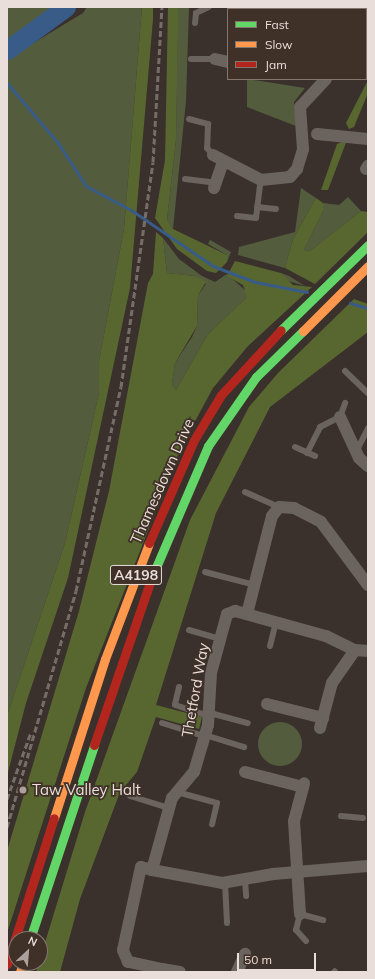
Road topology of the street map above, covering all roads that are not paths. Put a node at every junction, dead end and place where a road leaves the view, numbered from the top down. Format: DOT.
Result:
graph roads {
  1 [pos="209,7"];
  2 [pos="196,23"];
  3 [pos="191,59"];
  4 [pos="215,59"];
  5 [pos="227,62"];
  6 [pos="325,80"];
  7 [pos="189,119"];
  8 [pos="317,134"];
  9 [pos="368,139"];
  10 [pos="212,155"];
  11 [pos="223,162"];
  12 [pos="185,179"];
  13 [pos="261,180"];
  14 [pos="215,186"];
  15 [pos="257,207"];
  16 [pos="276,209"];
  17 [pos="237,216"];
  18 [pos="368,245"];
  19 [pos="368,266"];
  20 [pos="345,371"];
  21 [pos="368,393"];
  22 [pos="345,403"];
  23 [pos="340,417"];
  24 [pos="368,428"];
  25 [pos="295,447"];
  26 [pos="356,452"];
  27 [pos="307,453"];
  28 [pos="315,456"];
  29 [pos="368,466"];
  30 [pos="245,492"];
  31 [pos="279,507"];
  32 [pos="205,572"];
  33 [pos="256,585"];
  34 [pos="368,585"];
  35 [pos="247,614"];
  36 [pos="276,622"];
  37 [pos="189,630"];
  38 [pos="220,639"];
  39 [pos="270,646"];
  40 [pos="355,650"];
  41 [pos="368,651"];
  42 [pos="179,687"];
  43 [pos="267,704"];
  44 [pos="210,715"];
  45 [pos="162,723"];
  46 [pos="248,723"];
  47 [pos="204,736"];
  48 [pos="244,747"];
  49 [pos="245,772"];
  50 [pos="177,792"];
  51 [pos="130,796"];
  52 [pos="169,808"];
  53 [pos="341,816"];
  54 [pos="363,818"];
  55 [pos="212,824"];
  56 [pos="368,866"];
  57 [pos="152,870"];
  58 [pos="300,872"];
  59 [pos="245,880"];
  60 [pos="225,882"];
  61 [pos="246,896"];
  62 [pos="300,914"];
  63 [pos="323,920"];
  64 [pos="227,923"];
  65 [pos="33,931"];
  66 [pos="306,941"];
  67 [pos="245,954"];
  68 [pos="7,964"];
  69 [pos="162,970"];
  70 [pos="180,972"];
  71 [pos="237,972"];
  1 -- 2 [label="lane"];
  3 -- 4 [label="lane"];
  4 -- 5 [label="street"];
  6 -- 13 [label="street"];
  7 -- 10 [label="lane"];
  8 -- 9 [label="street"];
  10 -- 11 [label="street"];
  11 -- 13 [label="street"];
  11 -- 14 [label="street"];
  12 -- 14 [label="lane"];
  13 -- 15 [label="lane"];
  15 -- 16 [label="lane"];
  15 -- 17 [label="lane"];
  18 -- 68 [label="main road, Thamesdown Drive / A4198"];
  19 -- 65 [label="main road, Thamesdown Drive / A4198"];
  20 -- 21 [label="lane"];
  22 -- 23 [label="lane"];
  23 -- 26 [label="street"];
  23 -- 27 [label="lane"];
  24 -- 26 [label="lane"];
  25 -- 27 [label="lane"];
  26 -- 29 [label="street"];
  27 -- 28 [label="lane"];
  30 -- 31 [label="lane"];
  31 -- 33 [label="street"];
  31 -- 34 [label="street"];
  32 -- 33 [label="lane"];
  33 -- 35 [label="street"];
  35 -- 36 [label="street, Thetford Way"];
  35 -- 38 [label="street, Thetford Way"];
  36 -- 39 [label="lane"];
  36 -- 40 [label="street, Thetford Way"];
  37 -- 38 [label="lane"];
  38 -- 44 [label="street, Thetford Way"];
  40 -- 41 [label="street, Thetford Way"];
  40 -- 43 [label="street"];
  42 -- 44 [label="lane"];
  44 -- 46 [label="lane"];
  44 -- 47 [label="street, Thetford Way"];
  45 -- 47 [label="lane"];
  47 -- 48 [label="lane"];
  47 -- 50 [label="street, Thetford Way"];
  49 -- 58 [label="street"];
  50 -- 52 [label="street, Thetford Way"];
  50 -- 55 [label="lane"];
  51 -- 52 [label="lane"];
  52 -- 57 [label="street, Thetford Way"];
  53 -- 54 [label="lane"];
  56 -- 58 [label="street"];
  57 -- 60 [label="street"];
  57 -- 69 [label="street"];
  58 -- 59 [label="street"];
  58 -- 62 [label="street"];
  59 -- 60 [label="street"];
  59 -- 61 [label="lane"];
  60 -- 64 [label="lane"];
  62 -- 63 [label="lane"];
  62 -- 66 [label="lane"];
  67 -- 71 [label="street"];
  69 -- 70 [label="street"];
}
